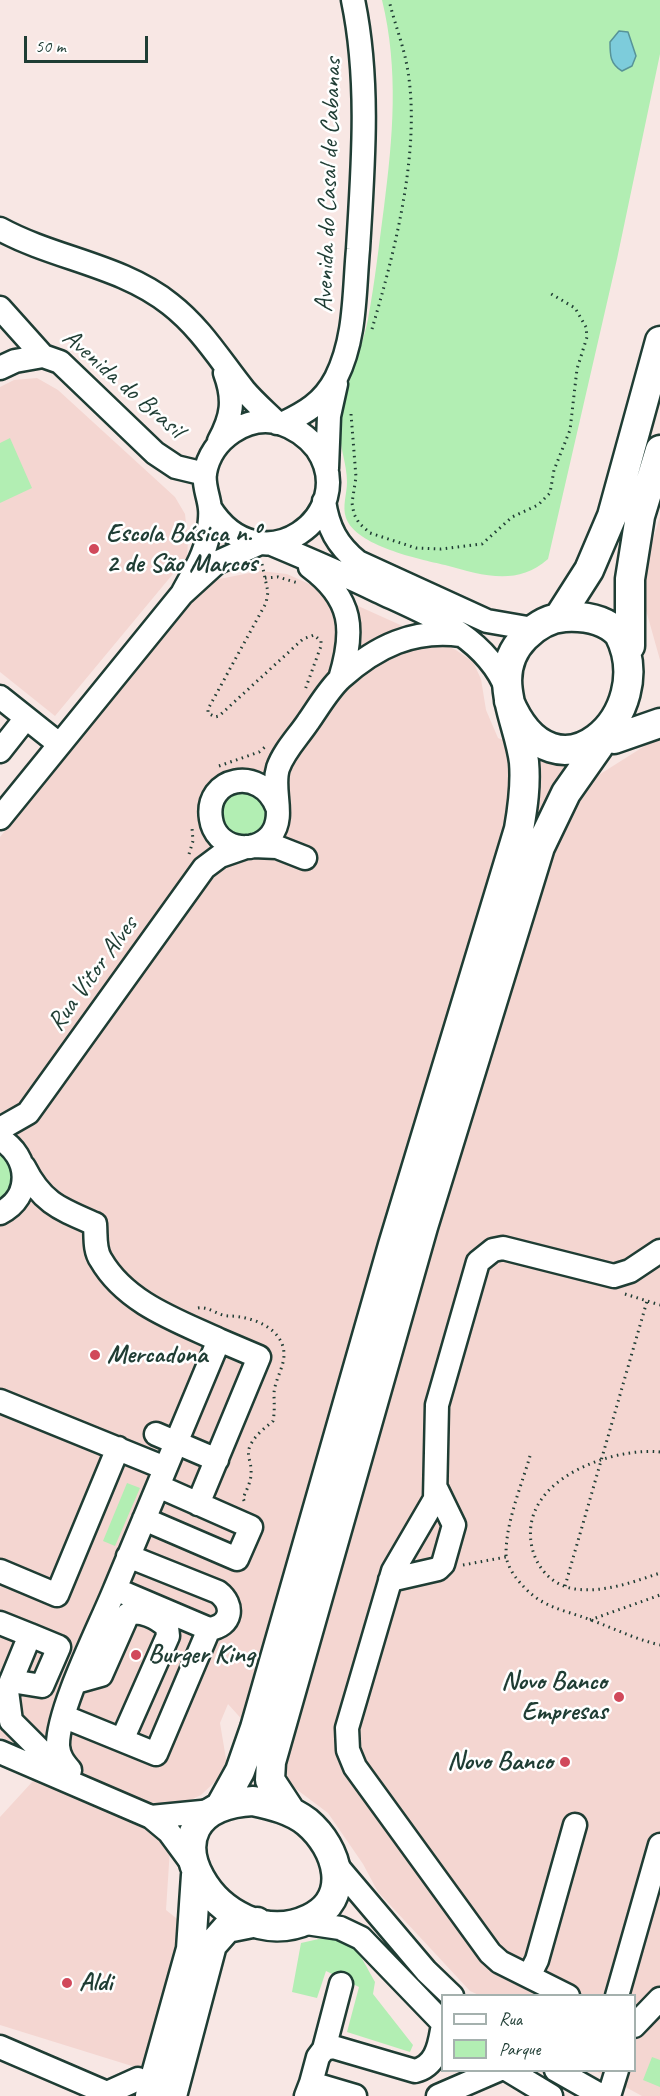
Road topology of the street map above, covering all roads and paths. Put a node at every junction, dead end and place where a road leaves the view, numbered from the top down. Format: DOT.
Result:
graph roads {
  1 [pos="353,0"];
  2 [pos="389,0"];
  3 [pos="0,229"];
  4 [pos="548,292"];
  5 [pos="0,308"];
  6 [pos="371,333"];
  7 [pos="660,342"];
  8 [pos="218,355"];
  9 [pos="43,356"];
  10 [pos="0,368"];
  11 [pos="339,370"];
  12 [pos="351,408"];
  13 [pos="279,423"];
  14 [pos="216,447"];
  15 [pos="660,450"];
  16 [pos="205,474"];
  17 [pos="327,478"];
  18 [pos="324,501"];
  19 [pos="210,508"];
  20 [pos="272,546"];
  21 [pos="265,578"];
  22 [pos="302,584"];
  23 [pos="182,594"];
  24 [pos="559,617"];
  25 [pos="533,629"];
  26 [pos="461,635"];
  27 [pos="641,668"];
  28 [pos="316,678"];
  29 [pos="340,679"];
  30 [pos="508,696"];
  31 [pos="0,697"];
  32 [pos="26,718"];
  33 [pos="660,723"];
  34 [pos="605,743"];
  35 [pos="59,744"];
  36 [pos="277,749"];
  37 [pos="0,751"];
  38 [pos="215,768"];
  39 [pos="238,780"];
  40 [pos="278,811"];
  41 [pos="0,818"];
  42 [pos="201,818"];
  43 [pos="250,847"];
  44 [pos="194,865"];
  45 [pos="28,1113"];
  46 [pos="0,1130"];
  47 [pos="0,1139"];
  48 [pos="22,1163"];
  49 [pos="54,1207"];
  50 [pos="3,1211"];
  51 [pos="659,1251"];
  52 [pos="646,1300"];
  53 [pos="219,1340"];
  54 [pos="0,1401"];
  55 [pos="166,1438"];
  56 [pos="118,1448"];
  57 [pos="660,1452"];
  58 [pos="530,1456"];
  59 [pos="217,1460"];
  60 [pos="601,1460"];
  61 [pos="161,1477"];
  62 [pos="437,1490"];
  63 [pos="198,1504"];
  64 [pos="144,1518"];
  65 [pos="128,1556"];
  66 [pos="506,1557"];
  67 [pos="438,1569"];
  68 [pos="0,1571"];
  69 [pos="660,1573"];
  70 [pos="390,1580"];
  71 [pos="565,1586"];
  72 [pos="115,1589"];
  73 [pos="660,1595"];
  74 [pos="186,1620"];
  75 [pos="590,1620"];
  76 [pos="0,1623"];
  77 [pos="209,1629"];
  78 [pos="30,1635"];
  79 [pos="660,1645"];
  80 [pos="76,1682"];
  81 [pos="6,1687"];
  82 [pos="65,1717"];
  83 [pos="5,1719"];
  84 [pos="127,1742"];
  85 [pos="0,1752"];
  86 [pos="70,1770"];
  87 [pos="106,1797"];
  88 [pos="216,1809"];
  89 [pos="291,1812"];
  90 [pos="151,1817"];
  91 [pos="575,1825"];
  92 [pos="660,1845"];
  93 [pos="337,1866"];
  94 [pos="195,1870"];
  95 [pos="257,1922"];
  96 [pos="300,1922"];
  97 [pos="529,1976"];
  98 [pos="341,1984"];
  99 [pos="622,1990"];
  100 [pos="451,1994"];
  101 [pos="566,1994"];
  102 [pos="660,2000"];
  103 [pos="636,2002"];
  104 [pos="441,2021"];
  105 [pos="636,2024"];
  106 [pos="441,2036"];
  107 [pos="0,2047"];
  108 [pos="324,2049"];
  109 [pos="415,2071"];
  110 [pos="493,2072"];
  111 [pos="511,2072"];
  112 [pos="561,2072"];
  113 [pos="615,2072"];
  114 [pos="144,2088"];
  115 [pos="598,2088"];
  116 [pos="308,2090"];
  117 [pos="108,2094"];
  118 [pos="172,2096"];
  119 [pos="355,2096"];
  120 [pos="431,2096"];
  121 [pos="438,2096"];
  122 [pos="551,2096"];
  1 -- 11 [label="street, Avenida do Casal de Cabanas"];
  2 -- 6 [label="path"];
  3 -- 8 [label="street"];
  4 -- 12 [label="path"];
  5 -- 9 [label="street, Avenida do Brasil"];
  7 -- 24 [label="main road"];
  8 -- 13 [label="street"];
  8 -- 14 [label="street"];
  9 -- 10 [label="street"];
  9 -- 16 [label="street, Avenida do Brasil"];
  11 -- 13 [label="street, Avenida do Casal de Cabanas"];
  11 -- 17 [label="street, Avenida do Casal de Cabanas"];
  13 -- 14 [label="street"];
  13 -- 17 [label="street"];
  14 -- 16 [label="street"];
  15 -- 27 [label="main road"];
  16 -- 19 [label="street"];
  17 -- 18 [label="street"];
  18 -- 20 [label="street"];
  18 -- 25 [label="street"];
  19 -- 20 [label="street"];
  19 -- 23 [label="street"];
  20 -- 21 [label="path"];
  20 -- 23 [label="street"];
  20 -- 26 [label="street"];
  20 -- 29 [label="street, Rua Vitor Alves"];
  21 -- 22 [label="path"];
  21 -- 28 [label="path"];
  23 -- 35 [label="street"];
  24 -- 25 [label="main road"];
  24 -- 27 [label="main road"];
  25 -- 30 [label="main road"];
  26 -- 29 [label="street, Rua Vitor Alves"];
  26 -- 30 [label="street"];
  27 -- 34 [label="main road"];
  29 -- 36 [label="street, Rua Vitor Alves"];
  30 -- 34 [label="main road"];
  30 -- 88 [label="main road"];
  31 -- 32 [label="street"];
  32 -- 35 [label="street"];
  32 -- 37 [label="street"];
  33 -- 34 [label="main road"];
  34 -- 89 [label="main road"];
  35 -- 41 [label="street"];
  36 -- 38 [label="path"];
  36 -- 39 [label="street, Rua Vitor Alves"];
  36 -- 40 [label="street, Rua Vitor Alves"];
  39 -- 40 [label="street"];
  39 -- 42 [label="street, Rua Vitor Alves"];
  40 -- 43 [label="street, Rua Vitor Alves"];
  40 -- 43 [label="street"];
  42 -- 43 [label="street"];
  42 -- 44 [label="path"];
  42 -- 44 [label="street, Rua Vitor Alves"];
  43 -- 44 [label="street, Rua Vitor Alves"];
  44 -- 45 [label="street, Rua Vitor Alves"];
  45 -- 46 [label="street, Rua Vitor Alves"];
  45 -- 48 [label="street, Rua Vitor Alves"];
  47 -- 48 [label="street"];
  48 -- 49 [label="street"];
  48 -- 50 [label="street, Rua Vitor Alves"];
  49 -- 50 [label="street"];
  49 -- 53 [label="street"];
  51 -- 62 [label="street"];
  52 -- 60 [label="path"];
  53 -- 55 [label="street"];
  53 -- 59 [label="street"];
  54 -- 56 [label="street"];
  55 -- 59 [label="street"];
  55 -- 61 [label="street"];
  56 -- 61 [label="street"];
  56 -- 68 [label="street"];
  57 -- 60 [label="path"];
  58 -- 66 [label="path"];
  59 -- 63 [label="street"];
  60 -- 71 [label="path"];
  60 -- 71 [label="path"];
  61 -- 63 [label="street"];
  61 -- 64 [label="street"];
  62 -- 67 [label="street"];
  62 -- 70 [label="street"];
  63 -- 64 [label="street"];
  64 -- 65 [label="street"];
  65 -- 72 [label="street"];
  65 -- 77 [label="street"];
  66 -- 67 [label="path"];
  66 -- 75 [label="path"];
  67 -- 70 [label="street"];
  69 -- 71 [label="path"];
  70 -- 97 [label="street"];
  72 -- 74 [label="street"];
  72 -- 80 [label="street"];
  73 -- 75 [label="path"];
  74 -- 77 [label="street"];
  74 -- 84 [label="street"];
  75 -- 79 [label="path"];
  76 -- 78 [label="street"];
  77 -- 84 [label="street"];
  78 -- 81 [label="street"];
  78 -- 81 [label="street"];
  80 -- 82 [label="street"];
  80 -- 84 [label="street"];
  81 -- 83 [label="street"];
  82 -- 83 [label="street"];
  82 -- 84 [label="street"];
  82 -- 86 [label="street"];
  83 -- 86 [label="street"];
  85 -- 87 [label="street"];
  86 -- 87 [label="street"];
  87 -- 90 [label="street"];
  88 -- 89 [label="main road"];
  88 -- 90 [label="street"];
  88 -- 94 [label="main road"];
  89 -- 93 [label="main road"];
  90 -- 94 [label="street"];
  91 -- 97 [label="street"];
  92 -- 99 [label="street"];
  93 -- 96 [label="main road"];
  93 -- 100 [label="street"];
  94 -- 95 [label="main road"];
  94 -- 114 [label="main road"];
  95 -- 96 [label="main road"];
  95 -- 118 [label="main road"];
  96 -- 104 [label="street"];
  97 -- 101 [label="street"];
  98 -- 108 [label="street"];
  102 -- 103 [label="street"];
  102 -- 105 [label="street"];
  106 -- 109 [label="street"];
  107 -- 117 [label="street"];
  108 -- 109 [label="street"];
  108 -- 116 [label="street"];
  109 -- 120 [label="street"];
  110 -- 121 [label="street"];
  111 -- 122 [label="street"];
  112 -- 115 [label="street"];
  113 -- 115 [label="street"];
  114 -- 117 [label="street"];
  116 -- 119 [label="street"];
}
